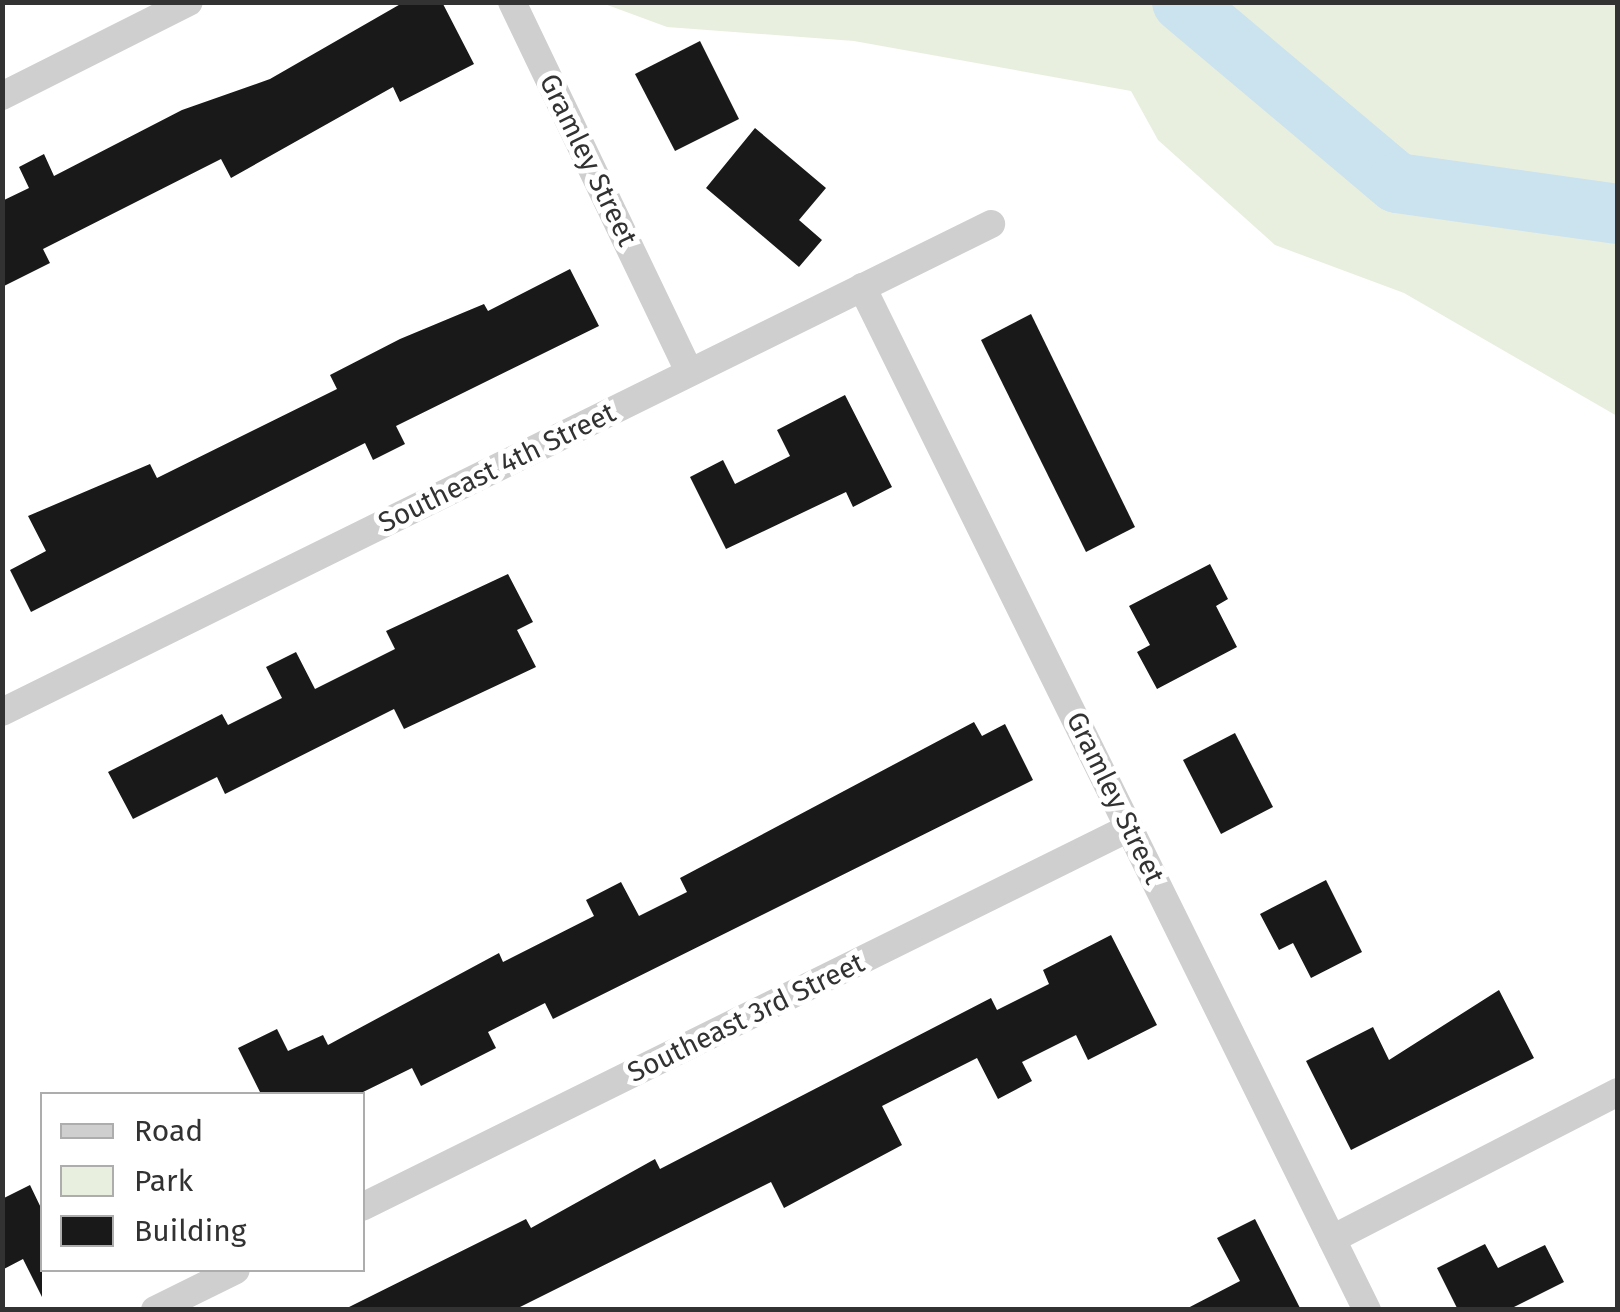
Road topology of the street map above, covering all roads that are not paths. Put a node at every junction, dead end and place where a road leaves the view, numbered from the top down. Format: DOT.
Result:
graph roads {
  1 [pos="189,2"];
  2 [pos="512,2"];
  3 [pos="2,96"];
  4 [pos="991,224"];
  5 [pos="862,288"];
  6 [pos="689,372"];
  7 [pos="2,712"];
  8 [pos="1130,828"];
  9 [pos="1618,1092"];
  10 [pos="365,1206"];
  11 [pos="1332,1238"];
  12 [pos="232,1272"];
  13 [pos="155,1310"];
  14 [pos="1367,1310"];
  1 -- 3 [label="street"];
  2 -- 6 [label="street, Gramley Street"];
  4 -- 5 [label="street, Southeast 4th Street"];
  5 -- 6 [label="street, Southeast 4th Street"];
  5 -- 8 [label="street, Gramley Street"];
  6 -- 7 [label="street, Southeast 4th Street"];
  8 -- 10 [label="street, Southeast 3rd Street"];
  8 -- 11 [label="street, Gramley Street"];
  9 -- 11 [label="street"];
  11 -- 14 [label="street, Gramley Street"];
  12 -- 13 [label="street"];
}
